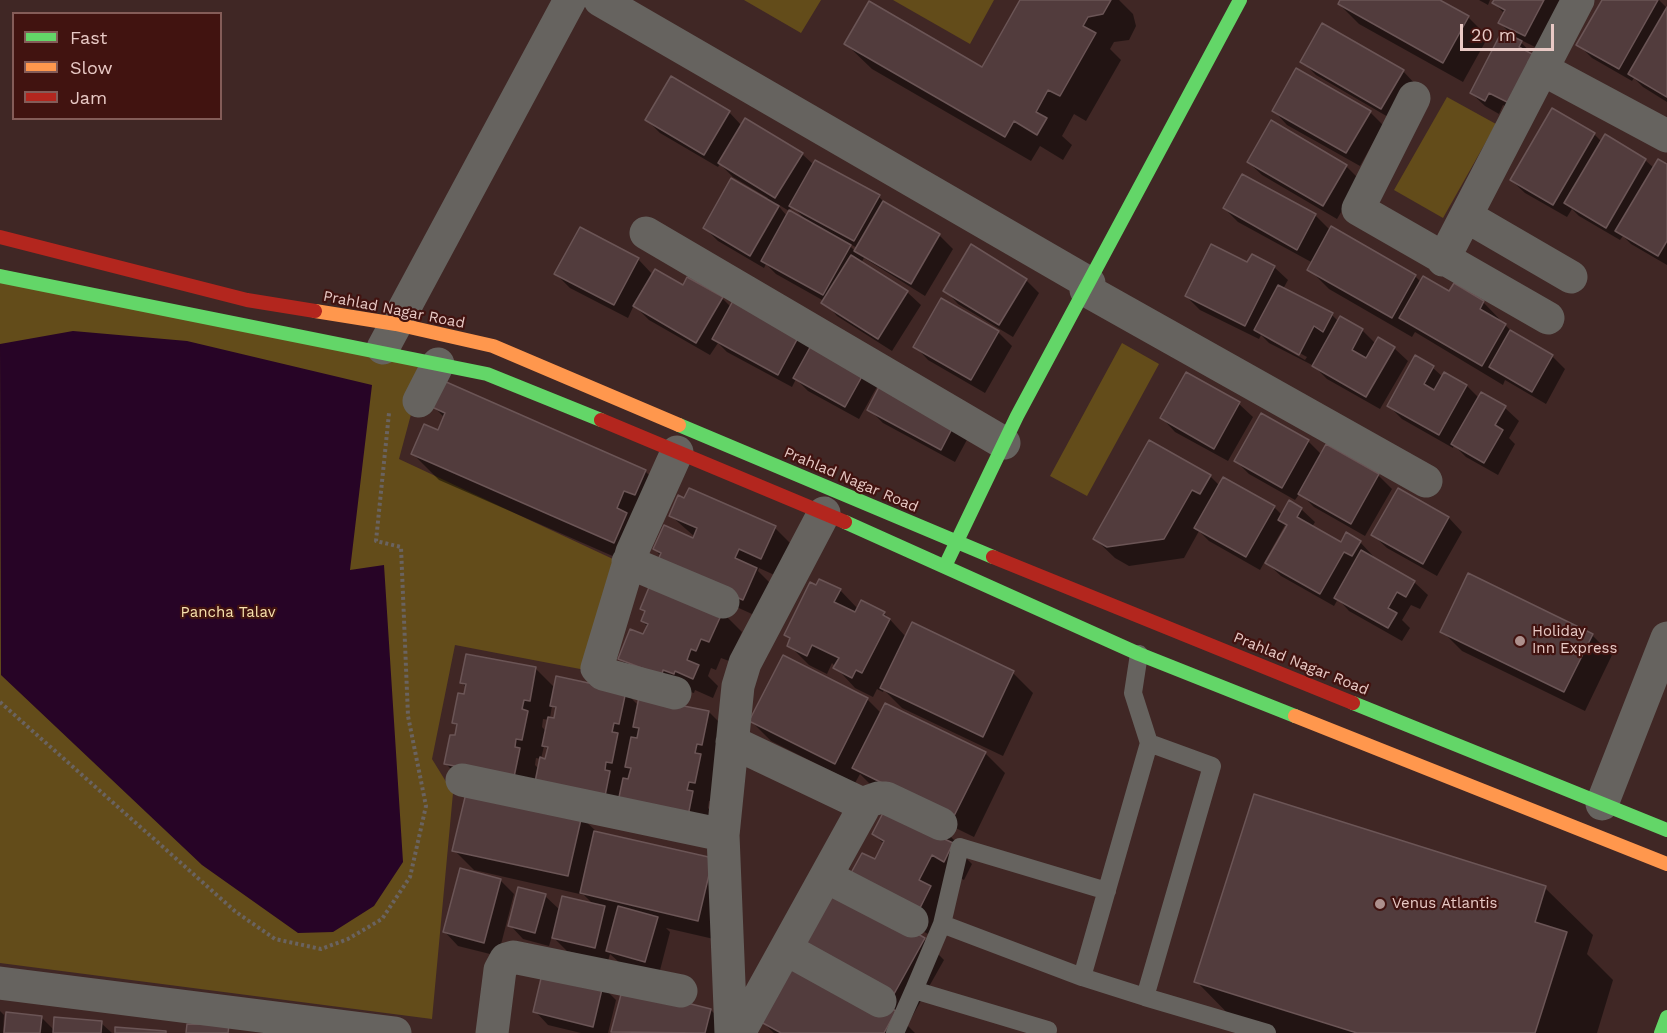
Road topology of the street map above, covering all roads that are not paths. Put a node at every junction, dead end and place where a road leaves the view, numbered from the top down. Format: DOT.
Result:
graph roads {
  1 [pos="570,0"];
  2 [pos="600,0"];
  3 [pos="1240,0"];
  4 [pos="1578,0"];
  5 [pos="1542,69"];
  6 [pos="1414,98"];
  7 [pos="1667,136"];
  8 [pos="1466,216"];
  9 [pos="646,233"];
  10 [pos="0,237"];
  11 [pos="1443,260"];
  12 [pos="0,276"];
  13 [pos="1571,277"];
  14 [pos="1087,287"];
  15 [pos="1548,318"];
  16 [pos="396,324"];
  17 [pos="380,352"];
  18 [pos="438,364"];
  19 [pos="404,403"];
  20 [pos="1004,443"];
  21 [pos="677,452"];
  22 [pos="1426,481"];
  23 [pos="824,513"];
  24 [pos="956,542"];
  25 [pos="628,562"];
  26 [pos="945,566"];
  27 [pos="723,602"];
  28 [pos="1667,638"];
  29 [pos="1139,654"];
  30 [pos="675,693"];
  31 [pos="732,742"];
  32 [pos="1149,744"];
  33 [pos="462,780"];
  34 [pos="861,804"];
  35 [pos="1602,804"];
  36 [pos="940,824"];
  37 [pos="1667,830"];
  38 [pos="723,835"];
  39 [pos="1667,864"];
  40 [pos="827,877"];
  41 [pos="1107,891"];
  42 [pos="927,923"];
  43 [pos="786,949"];
  44 [pos="1082,977"];
  45 [pos="0,983"];
  46 [pos="914,990"];
  47 [pos="681,991"];
  48 [pos="1145,997"];
  49 [pos="880,1001"];
  50 [pos="1667,1017"];
  51 [pos="1048,1030"];
  52 [pos="739,1032"];
  53 [pos="395,1033"];
  54 [pos="492,1033"];
  55 [pos="895,1033"];
  56 [pos="1267,1033"];
  57 [pos="1661,1033"];
  1 -- 16 [label="street"];
  2 -- 14 [label="street"];
  3 -- 14 [label="street"];
  4 -- 5 [label="street"];
  5 -- 7 [label="street"];
  5 -- 8 [label="street"];
  6 -- 11 [label="street"];
  8 -- 11 [label="street"];
  8 -- 13 [label="street"];
  9 -- 20 [label="street"];
  10 -- 16 [label="street, Prahlad Nagar Road"];
  11 -- 15 [label="street"];
  12 -- 17 [label="street"];
  14 -- 20 [label="street"];
  14 -- 22 [label="street"];
  16 -- 17 [label="street"];
  16 -- 24 [label="street, Prahlad Nagar Road"];
  17 -- 18 [label="street"];
  18 -- 19 [label="street"];
  18 -- 21 [label="street"];
  20 -- 24 [label="street"];
  21 -- 23 [label="street"];
  21 -- 25 [label="street"];
  23 -- 26 [label="street"];
  23 -- 31 [label="street"];
  24 -- 26 [label="street"];
  24 -- 35 [label="street, Prahlad Nagar Road"];
  25 -- 27 [label="street"];
  25 -- 30 [label="street"];
  26 -- 29 [label="street"];
  28 -- 35 [label="street"];
  29 -- 32 [label="lane"];
  29 -- 39 [label="street"];
  31 -- 34 [label="street"];
  31 -- 38 [label="street"];
  32 -- 41 [label="lane"];
  32 -- 48 [label="lane"];
  33 -- 38 [label="street"];
  34 -- 36 [label="street"];
  34 -- 40 [label="street"];
  35 -- 37 [label="street, Prahlad Nagar Road"];
  38 -- 52 [label="street"];
  40 -- 42 [label="street"];
  40 -- 43 [label="street"];
  41 -- 42 [label="lane"];
  41 -- 44 [label="lane"];
  42 -- 44 [label="lane"];
  42 -- 46 [label="lane"];
  43 -- 49 [label="street"];
  43 -- 52 [label="street"];
  44 -- 48 [label="lane"];
  45 -- 53 [label="street"];
  46 -- 51 [label="lane"];
  46 -- 55 [label="lane"];
  47 -- 54 [label="street"];
  48 -- 56 [label="lane"];
  50 -- 57 [label="street"];
}
